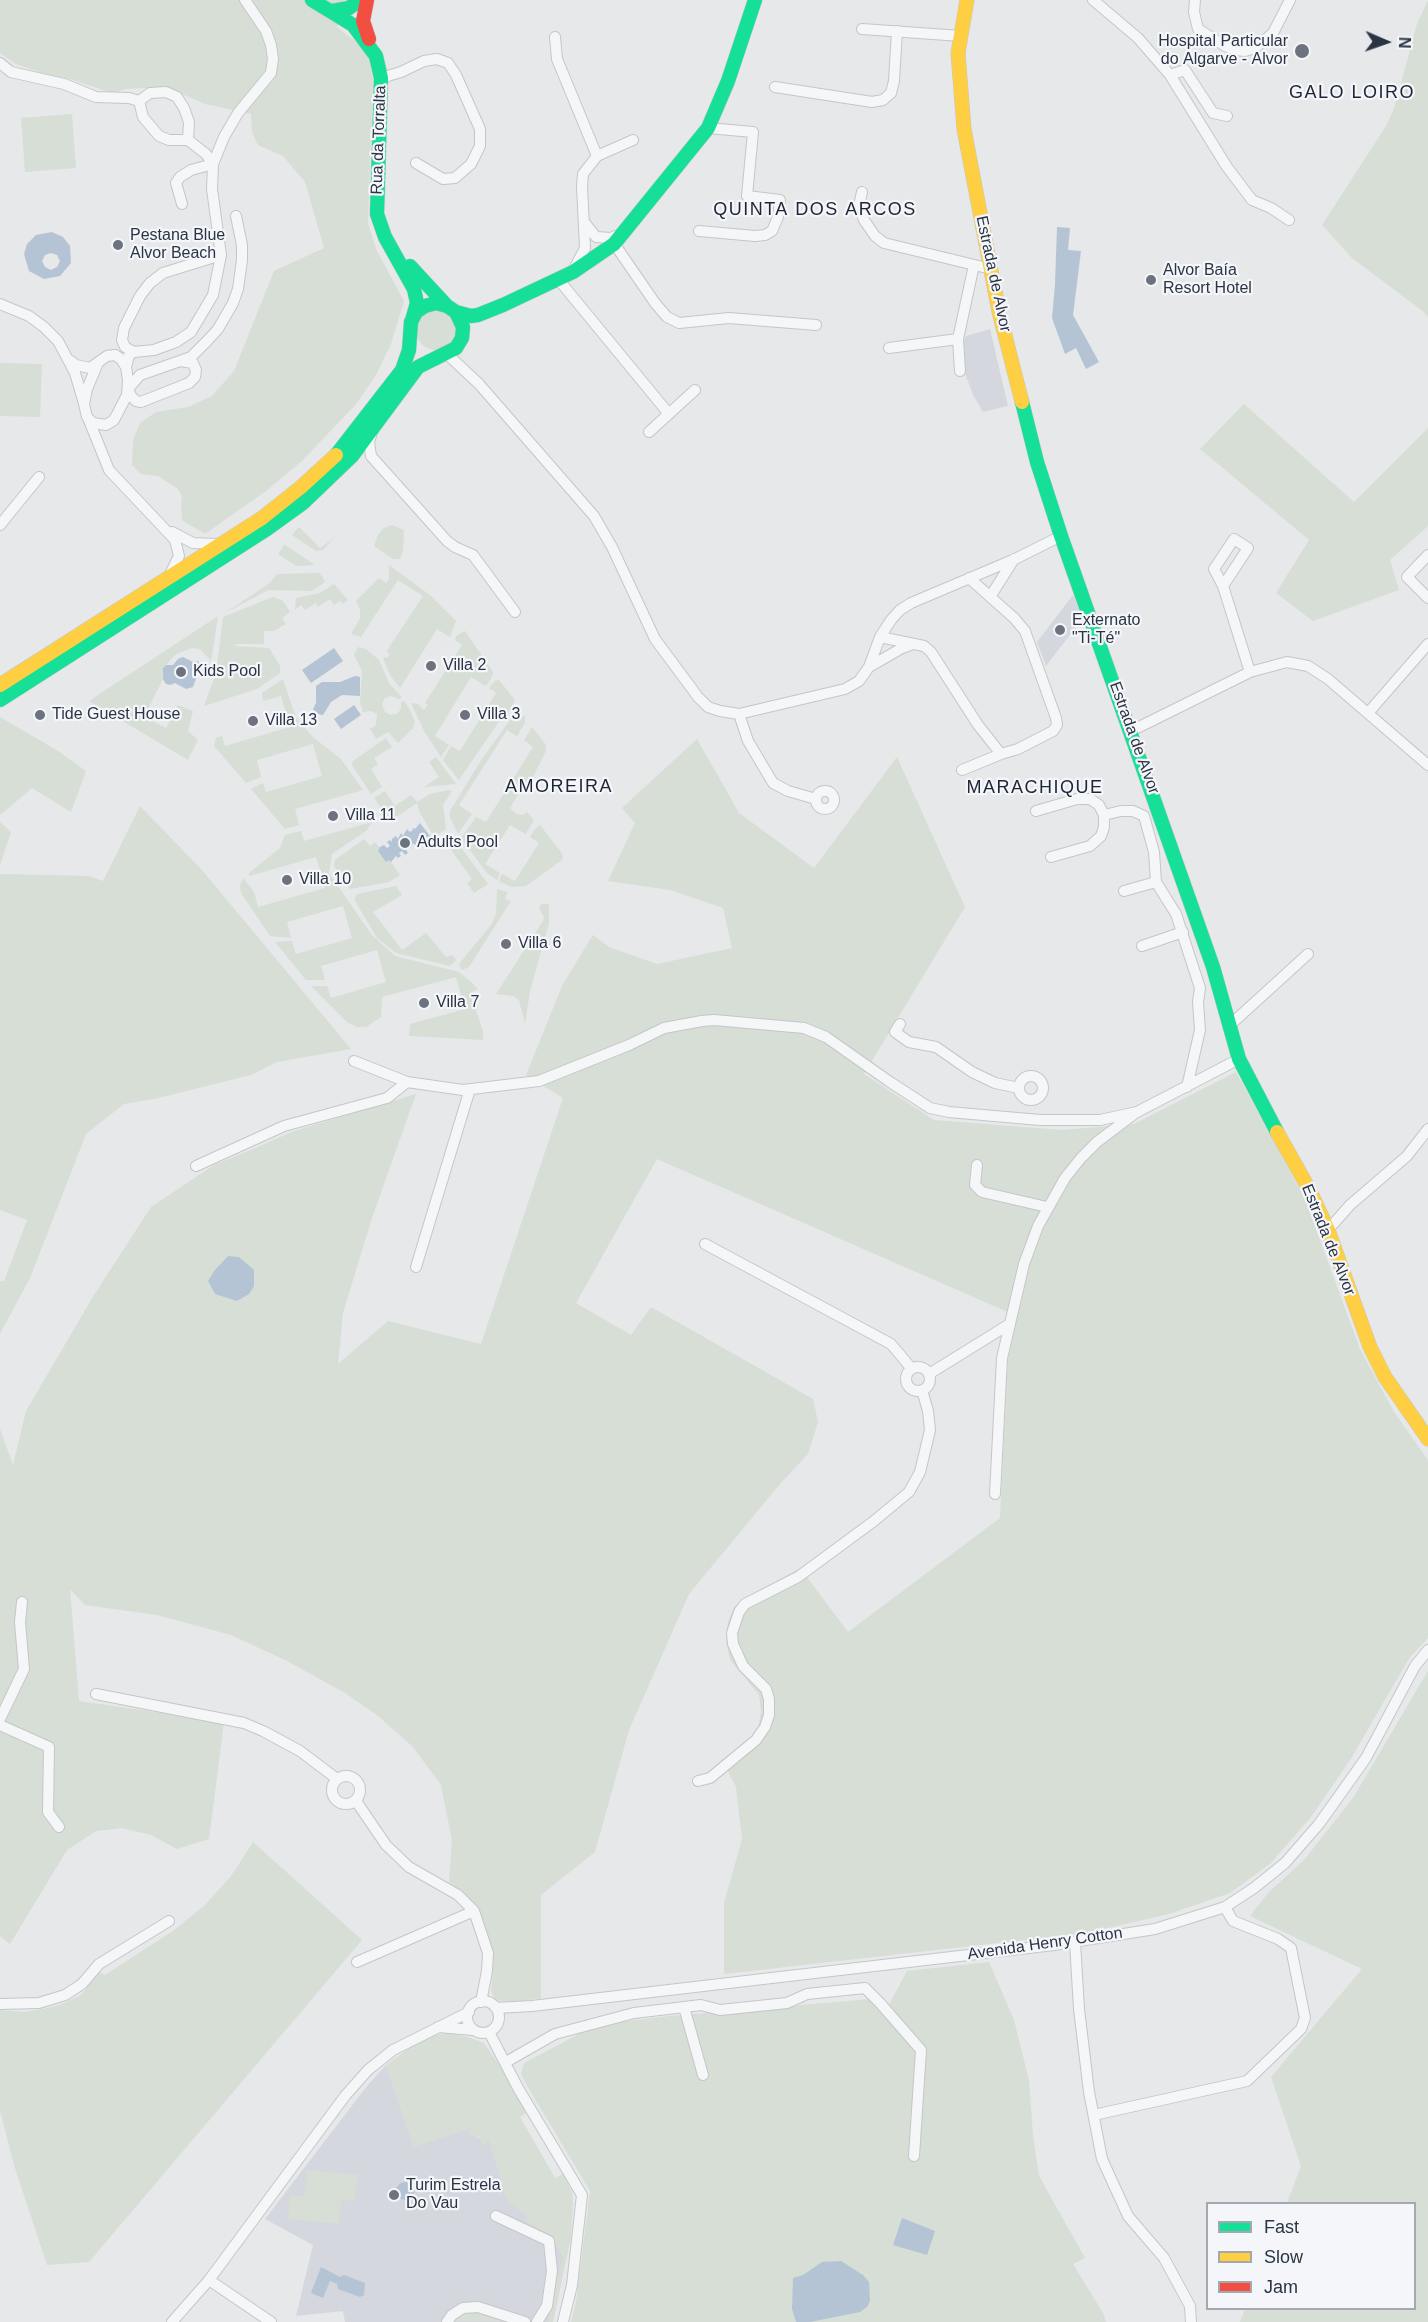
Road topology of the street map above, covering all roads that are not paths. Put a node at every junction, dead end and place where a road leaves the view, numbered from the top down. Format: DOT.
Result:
graph roads {
  1 [pos="245,0"];
  2 [pos="312,0"];
  3 [pos="755,0"];
  4 [pos="967,0"];
  5 [pos="1093,0"];
  6 [pos="1195,0"];
  7 [pos="1290,0"];
  8 [pos="362,4"];
  9 [pos="332,11"];
  10 [pos="350,23"];
  11 [pos="862,29"];
  12 [pos="897,31"];
  13 [pos="961,36"];
  14 [pos="555,37"];
  15 [pos="372,48"];
  16 [pos="0,63"];
  17 [pos="1170,75"];
  18 [pos="381,78"];
  19 [pos="775,87"];
  20 [pos="139,101"];
  21 [pos="1227,116"];
  22 [pos="708,128"];
  23 [pos="188,140"];
  24 [pos="633,140"];
  25 [pos="597,156"];
  26 [pos="416,163"];
  27 [pos="213,164"];
  28 [pos="862,192"];
  29 [pos="182,204"];
  30 [pos="236,216"];
  31 [pos="1289,220"];
  32 [pos="585,224"];
  33 [pos="699,231"];
  34 [pos="385,237"];
  35 [pos="616,238"];
  36 [pos="221,255"];
  37 [pos="974,265"];
  38 [pos="991,268"];
  39 [pos="573,272"];
  40 [pos="558,279"];
  41 [pos="0,304"];
  42 [pos="503,305"];
  43 [pos="451,309"];
  44 [pos="413,317"];
  45 [pos="816,325"];
  46 [pos="124,328"];
  47 [pos="410,333"];
  48 [pos="958,339"];
  49 [pos="460,340"];
  50 [pos="889,348"];
  51 [pos="197,350"];
  52 [pos="134,352"];
  53 [pos="445,355"];
  54 [pos="68,359"];
  55 [pos="103,359"];
  56 [pos="180,361"];
  57 [pos="126,367"];
  58 [pos="194,367"];
  59 [pos="960,370"];
  60 [pos="480,384"];
  61 [pos="128,389"];
  62 [pos="695,390"];
  63 [pos="84,404"];
  64 [pos="669,414"];
  65 [pos="87,417"];
  66 [pos="106,425"];
  67 [pos="372,432"];
  68 [pos="649,432"];
  69 [pos="97,441"];
  70 [pos="348,460"];
  71 [pos="378,464"];
  72 [pos="39,477"];
  73 [pos="0,525"];
  74 [pos="162,525"];
  75 [pos="1061,536"];
  76 [pos="219,544"];
  77 [pos="1428,555"];
  78 [pos="1015,559"];
  79 [pos="169,576"];
  80 [pos="969,578"];
  81 [pos="1223,586"];
  82 [pos="990,597"];
  83 [pos="1428,598"];
  84 [pos="515,612"];
  85 [pos="880,637"];
  86 [pos="913,644"];
  87 [pos="1428,644"];
  88 [pos="869,667"];
  89 [pos="1250,672"];
  90 [pos="0,685"];
  91 [pos="0,700"];
  92 [pos="1368,712"];
  93 [pos="740,714"];
  94 [pos="1131,731"];
  95 [pos="1001,754"];
  96 [pos="1428,765"];
  97 [pos="962,770"];
  98 [pos="816,799"];
  99 [pos="1036,811"];
  100 [pos="1104,815"];
  101 [pos="1052,857"];
  102 [pos="1156,882"];
  103 [pos="1124,891"];
  104 [pos="1183,932"];
  105 [pos="1142,946"];
  106 [pos="1308,954"];
  107 [pos="900,1024"];
  108 [pos="1230,1025"];
  109 [pos="1239,1059"];
  110 [pos="354,1061"];
  111 [pos="407,1082"];
  112 [pos="1187,1087"];
  113 [pos="1019,1088"];
  114 [pos="470,1089"];
  115 [pos="1032,1100"];
  116 [pos="1137,1112"];
  117 [pos="1040,1120"];
  118 [pos="1428,1129"];
  119 [pos="977,1165"];
  120 [pos="196,1166"];
  121 [pos="1047,1207"];
  122 [pos="1328,1230"];
  123 [pos="705,1244"];
  124 [pos="416,1267"];
  125 [pos="1008,1325"];
  126 [pos="912,1369"];
  127 [pos="929,1374"];
  128 [pos="922,1390"];
  129 [pos="1428,1439"];
  130 [pos="995,1494"];
  131 [pos="22,1602"];
  132 [pos="1428,1650"];
  133 [pos="96,1694"];
  134 [pos="0,1719"];
  135 [pos="0,1725"];
  136 [pos="337,1779"];
  137 [pos="698,1781"];
  138 [pos="356,1801"];
  139 [pos="58,1827"];
  140 [pos="1225,1907"];
  141 [pos="474,1911"];
  142 [pos="169,1921"];
  143 [pos="1075,1941"];
  144 [pos="357,1962"];
  145 [pos="481,2002"];
  146 [pos="0,2004"];
  147 [pos="532,2006"];
  148 [pos="684,2007"];
  149 [pos="496,2008"];
  150 [pos="468,2012"];
  151 [pos="499,2020"];
  152 [pos="438,2027"];
  153 [pos="473,2030"];
  154 [pos="489,2032"];
  155 [pos="506,2062"];
  156 [pos="704,2075"];
  157 [pos="1094,2115"];
  158 [pos="914,2156"];
  159 [pos="496,2216"];
  160 [pos="209,2280"];
  161 [pos="172,2322"];
  162 [pos="271,2322"];
  163 [pos="447,2322"];
  164 [pos="525,2322"];
  165 [pos="537,2322"];
  166 [pos="563,2322"];
  167 [pos="1191,2322"];
  1 -- 27 [label="street"];
  2 -- 9 [label="street, Rua da Torralta"];
  3 -- 22 [label="street"];
  4 -- 13 [label="street, Estrada de Alvor"];
  5 -- 17 [label="street"];
  6 -- 7 [label="street"];
  8 -- 9 [label="street"];
  8 -- 10 [label="street"];
  8 -- 15 [label="street"];
  9 -- 10 [label="street, Rua da Torralta"];
  10 -- 15 [label="street, Rua da Torralta"];
  11 -- 12 [label="street"];
  12 -- 13 [label="street"];
  12 -- 19 [label="street"];
  13 -- 38 [label="street, Estrada de Alvor"];
  14 -- 25 [label="street"];
  15 -- 18 [label="street, Rua da Torralta"];
  16 -- 20 [label="street"];
  17 -- 21 [label="street"];
  17 -- 31 [label="street"];
  18 -- 26 [label="street"];
  18 -- 34 [label="street, Rua da Torralta"];
  20 -- 23 [label="street"];
  20 -- 23 [label="street"];
  22 -- 33 [label="street"];
  22 -- 35 [label="street"];
  23 -- 27 [label="street"];
  24 -- 25 [label="street"];
  25 -- 32 [label="street"];
  27 -- 29 [label="street"];
  27 -- 36 [label="street"];
  28 -- 37 [label="street"];
  30 -- 51 [label="street"];
  32 -- 35 [label="street"];
  32 -- 39 [label="street"];
  34 -- 43 [label="street, Rua da Torralta"];
  34 -- 44 [label="street, Rua da Torralta"];
  35 -- 39 [label="street"];
  35 -- 45 [label="street"];
  36 -- 46 [label="street"];
  36 -- 52 [label="street"];
  37 -- 38 [label="street"];
  37 -- 48 [label="street"];
  38 -- 75 [label="street, Estrada de Alvor"];
  39 -- 40 [label="street"];
  40 -- 42 [label="street"];
  40 -- 64 [label="street"];
  41 -- 54 [label="street"];
  42 -- 43 [label="street"];
  42 -- 49 [label="street"];
  43 -- 44 [label="street"];
  43 -- 49 [label="street"];
  44 -- 47 [label="street"];
  46 -- 52 [label="street"];
  46 -- 55 [label="street"];
  47 -- 53 [label="street"];
  47 -- 76 [label="street"];
  48 -- 50 [label="street"];
  48 -- 59 [label="street"];
  49 -- 53 [label="street"];
  49 -- 60 [label="street"];
  51 -- 56 [label="street"];
  51 -- 58 [label="street"];
  52 -- 57 [label="street"];
  53 -- 60 [label="street"];
  53 -- 67 [label="street"];
  54 -- 55 [label="street"];
  54 -- 63 [label="street"];
  55 -- 57 [label="street"];
  55 -- 63 [label="street"];
  56 -- 58 [label="street"];
  56 -- 61 [label="street"];
  57 -- 61 [label="street"];
  58 -- 61 [label="street"];
  60 -- 93 [label="street"];
  61 -- 66 [label="street"];
  62 -- 64 [label="street"];
  63 -- 65 [label="street"];
  64 -- 68 [label="street"];
  65 -- 66 [label="street"];
  65 -- 69 [label="street"];
  66 -- 69 [label="street"];
  67 -- 70 [label="street"];
  67 -- 71 [label="street"];
  69 -- 74 [label="street"];
  70 -- 71 [label="street"];
  70 -- 91 [label="street"];
  71 -- 84 [label="street"];
  72 -- 73 [label="street"];
  74 -- 76 [label="street"];
  74 -- 79 [label="street"];
  75 -- 78 [label="street"];
  75 -- 94 [label="street, Estrada de Alvor"];
  76 -- 79 [label="street"];
  77 -- 83 [label="street"];
  78 -- 80 [label="street"];
  78 -- 82 [label="street"];
  79 -- 90 [label="street"];
  80 -- 82 [label="street"];
  80 -- 85 [label="street"];
  81 -- 89 [label="street"];
  82 -- 95 [label="street"];
  85 -- 86 [label="street"];
  85 -- 88 [label="street"];
  86 -- 88 [label="street"];
  86 -- 95 [label="street"];
  87 -- 92 [label="street"];
  88 -- 93 [label="street"];
  89 -- 92 [label="street"];
  89 -- 94 [label="street"];
  92 -- 96 [label="street"];
  93 -- 98 [label="street"];
  94 -- 108 [label="street, Estrada de Alvor"];
  95 -- 97 [label="street"];
  99 -- 100 [label="street"];
  100 -- 101 [label="street"];
  100 -- 102 [label="street"];
  102 -- 103 [label="street"];
  102 -- 104 [label="street"];
  104 -- 105 [label="street"];
  104 -- 112 [label="street"];
  106 -- 108 [label="street"];
  107 -- 113 [label="street"];
  108 -- 109 [label="street, Estrada de Alvor"];
  109 -- 112 [label="street"];
  109 -- 122 [label="street, Estrada de Alvor"];
  110 -- 111 [label="street"];
  111 -- 114 [label="street"];
  111 -- 120 [label="street"];
  112 -- 116 [label="street"];
  113 -- 115 [label="street"];
  113 -- 115 [label="street"];
  114 -- 117 [label="street"];
  114 -- 124 [label="street"];
  115 -- 117 [label="street"];
  116 -- 117 [label="street"];
  116 -- 121 [label="street"];
  118 -- 122 [label="street"];
  119 -- 121 [label="street"];
  121 -- 125 [label="street"];
  122 -- 129 [label="street, Estrada de Alvor"];
  123 -- 126 [label="street"];
  125 -- 127 [label="street"];
  125 -- 130 [label="street"];
  126 -- 127 [label="street"];
  126 -- 128 [label="street"];
  127 -- 128 [label="street"];
  128 -- 137 [label="street"];
  131 -- 134 [label="street"];
  132 -- 140 [label="street, Avenida Henry Cotton"];
  133 -- 136 [label="street"];
  135 -- 139 [label="street"];
  136 -- 138 [label="street"];
  136 -- 138 [label="street"];
  138 -- 141 [label="street"];
  140 -- 143 [label="street, Avenida Henry Cotton"];
  140 -- 157 [label="street"];
  141 -- 144 [label="street"];
  141 -- 145 [label="street"];
  142 -- 146 [label="street"];
  143 -- 147 [label="street, Avenida Henry Cotton"];
  143 -- 157 [label="street"];
  145 -- 149 [label="street"];
  145 -- 150 [label="street"];
  147 -- 149 [label="street"];
  147 -- 151 [label="street"];
  148 -- 155 [label="street"];
  148 -- 156 [label="street"];
  148 -- 158 [label="street"];
  149 -- 151 [label="street"];
  150 -- 152 [label="street"];
  150 -- 153 [label="street"];
  151 -- 154 [label="street"];
  152 -- 153 [label="street"];
  152 -- 160 [label="street"];
  153 -- 154 [label="street"];
  154 -- 155 [label="street"];
  155 -- 166 [label="street"];
  157 -- 167 [label="street"];
  159 -- 165 [label="street"];
  160 -- 161 [label="street"];
  160 -- 162 [label="street"];
  163 -- 164 [label="street"];
}
